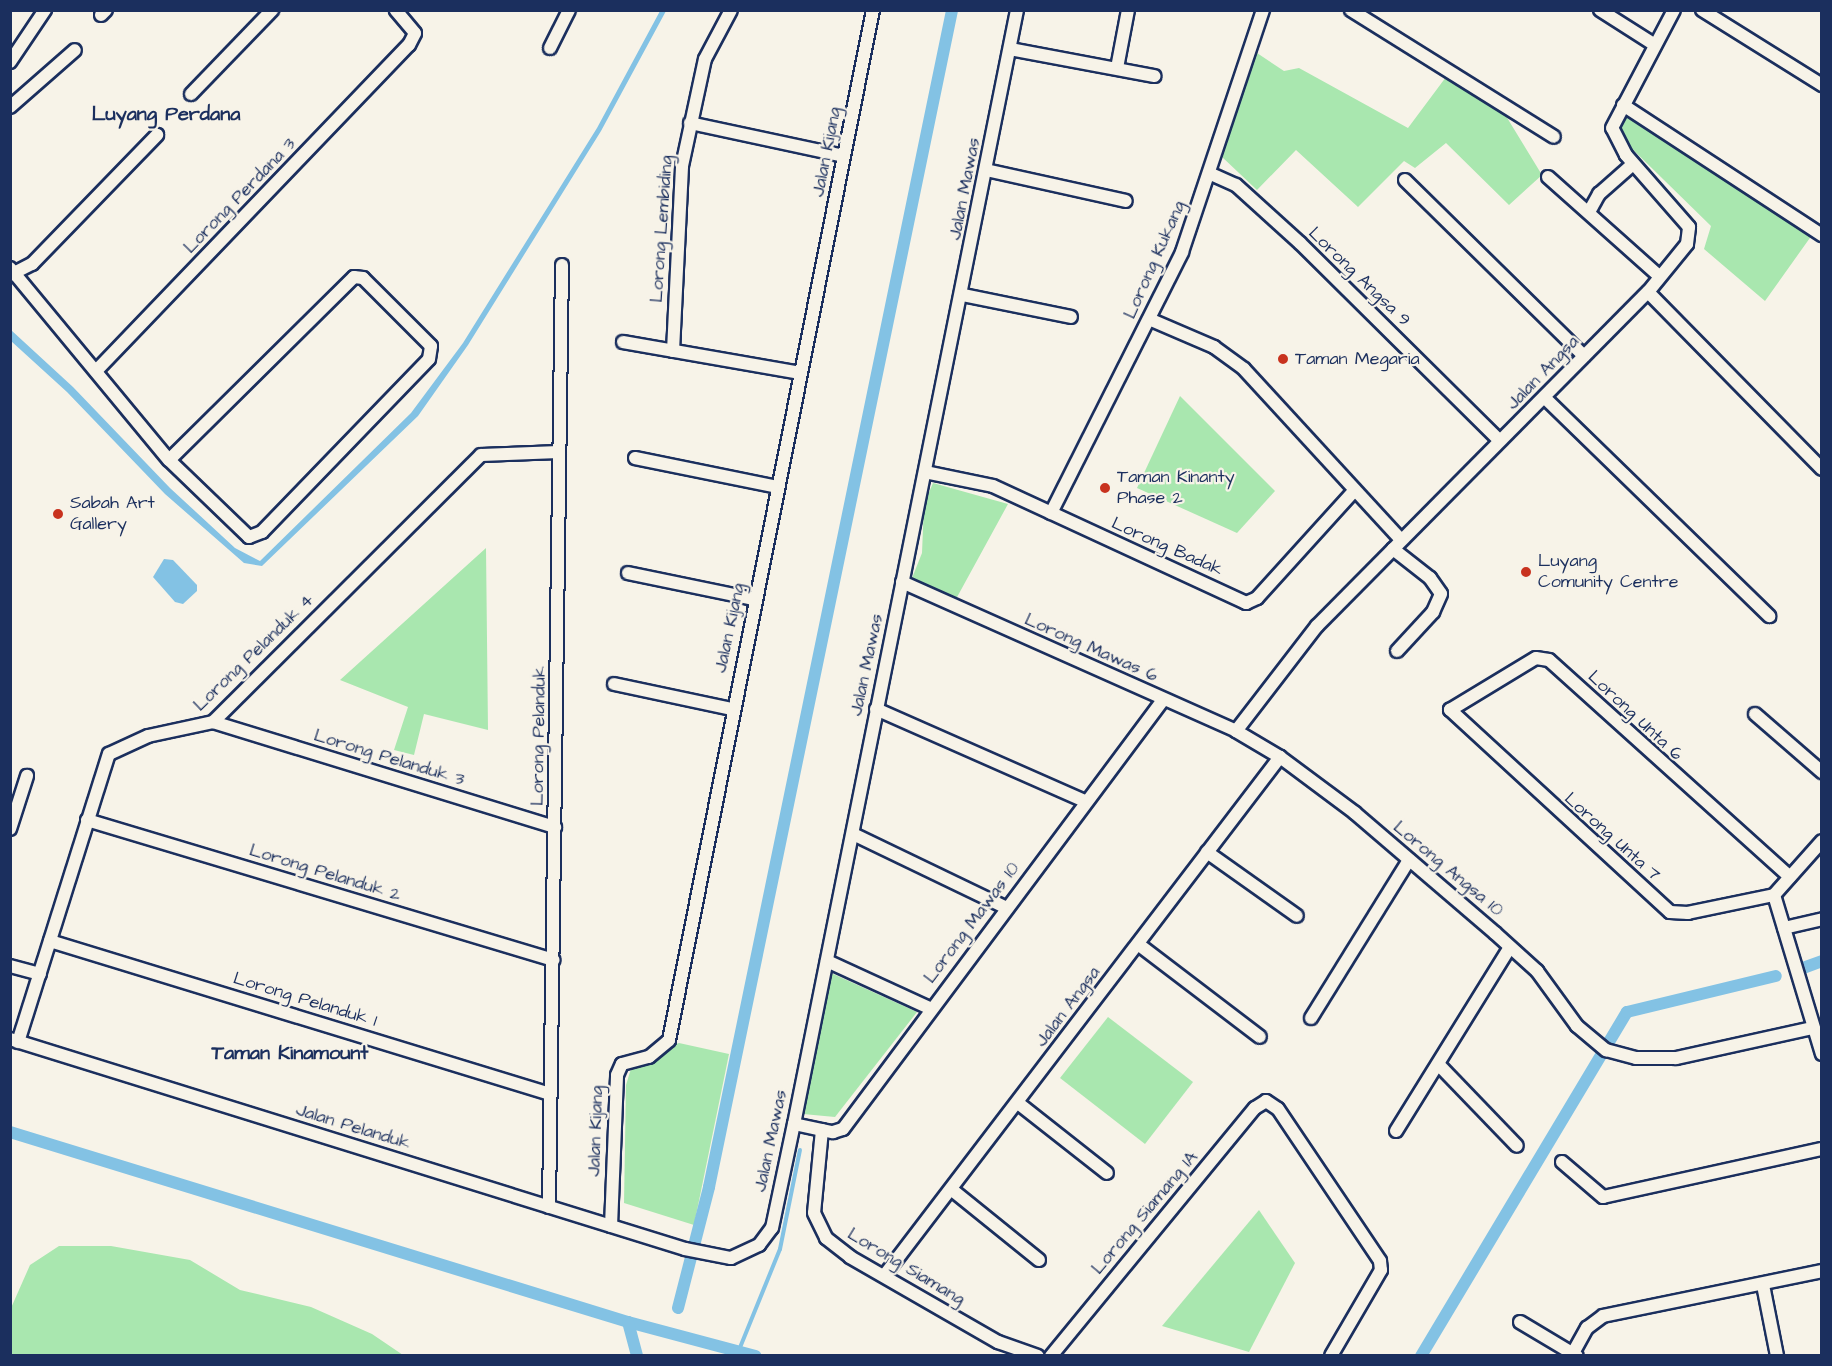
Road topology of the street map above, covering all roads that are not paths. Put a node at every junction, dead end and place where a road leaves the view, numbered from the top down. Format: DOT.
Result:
graph roads {
  1 [pos="45,10"];
  2 [pos="272,10"];
  3 [pos="396,10"];
  4 [pos="570,10"];
  5 [pos="731,10"];
  6 [pos="873,10"];
  7 [pos="1017,10"];
  8 [pos="1128,10"];
  9 [pos="1263,10"];
  10 [pos="1351,10"];
  11 [pos="1600,10"];
  12 [pos="1674,10"];
  13 [pos="1702,10"];
  14 [pos="1655,45"];
  15 [pos="550,48"];
  16 [pos="1010,49"];
  17 [pos="75,50"];
  18 [pos="10,62"];
  19 [pos="1116,68"];
  20 [pos="1154,76"];
  21 [pos="1821,86"];
  22 [pos="192,94"];
  23 [pos="1623,105"];
  24 [pos="10,107"];
  25 [pos="690,123"];
  26 [pos="157,135"];
  27 [pos="1554,137"];
  28 [pos="844,156"];
  29 [pos="1633,164"];
  30 [pos="986,170"];
  31 [pos="1211,174"];
  32 [pos="1548,177"];
  33 [pos="1405,180"];
  34 [pos="1126,201"];
  35 [pos="1589,212"];
  36 [pos="1821,235"];
  37 [pos="562,265"];
  38 [pos="12,272"];
  39 [pos="1659,276"];
  40 [pos="1648,292"];
  41 [pos="963,295"];
  42 [pos="1071,317"];
  43 [pos="1149,320"];
  44 [pos="623,342"];
  45 [pos="673,351"];
  46 [pos="1584,356"];
  47 [pos="96,371"];
  48 [pos="800,373"];
  49 [pos="1545,398"];
  50 [pos="1500,441"];
  51 [pos="559,453"];
  52 [pos="635,458"];
  53 [pos="169,460"];
  54 [pos="1821,470"];
  55 [pos="925,472"];
  56 [pos="777,487"];
  57 [pos="1354,491"];
  58 [pos="1051,513"];
  59 [pos="1397,544"];
  60 [pos="628,573"];
  61 [pos="902,582"];
  62 [pos="754,598"];
  63 [pos="1769,616"];
  64 [pos="1397,651"];
  65 [pos="614,684"];
  66 [pos="1163,700"];
  67 [pos="732,709"];
  68 [pos="876,709"];
  69 [pos="1755,714"];
  70 [pos="1455,715"];
  71 [pos="213,722"];
  72 [pos="1236,731"];
  73 [pos="1265,748"];
  74 [pos="1280,757"];
  75 [pos="1821,772"];
  76 [pos="27,776"];
  77 [pos="1085,801"];
  78 [pos="87,820"];
  79 [pos="555,827"];
  80 [pos="10,829"];
  81 [pos="853,834"];
  82 [pos="1821,841"];
  83 [pos="1207,852"];
  84 [pos="1409,860"];
  85 [pos="1790,877"];
  86 [pos="1774,895"];
  87 [pos="1005,907"];
  88 [pos="1297,916"];
  89 [pos="1821,919"];
  90 [pos="1784,928"];
  91 [pos="50,941"];
  92 [pos="1138,944"];
  93 [pos="1510,947"];
  94 [pos="553,960"];
  95 [pos="826,961"];
  96 [pos="10,966"];
  97 [pos="40,974"];
  98 [pos="929,1008"];
  99 [pos="1311,1018"];
  100 [pos="1815,1019"];
  101 [pos="1260,1037"];
  102 [pos="14,1040"];
  103 [pos="1821,1054"];
  104 [pos="1439,1065"];
  105 [pos="550,1094"];
  106 [pos="1018,1103"];
  107 [pos="794,1124"];
  108 [pos="822,1130"];
  109 [pos="1396,1131"];
  110 [pos="1517,1146"];
  111 [pos="1821,1149"];
  112 [pos="1562,1162"];
  113 [pos="1107,1173"];
  114 [pos="951,1189"];
  115 [pos="549,1207"];
  116 [pos="610,1226"];
  117 [pos="684,1249"];
  118 [pos="1039,1260"];
  119 [pos="1821,1271"];
  120 [pos="884,1276"];
  121 [pos="1763,1285"];
  122 [pos="1520,1323"];
  123 [pos="1575,1354"];
  124 [pos="1038,1356"];
  125 [pos="1051,1356"];
  126 [pos="1331,1356"];
  127 [pos="1777,1356"];
  1 -- 18 [label="street"];
  2 -- 22 [label="street"];
  3 -- 47 [label="street, Lorong Perdana 3"];
  4 -- 15 [label="street"];
  5 -- 25 [label="street, Lorong Lembiding"];
  6 -- 28 [label="street, Jalan Kijang"];
  7 -- 16 [label="street, Jalan Mawas"];
  8 -- 19 [label="street"];
  9 -- 31 [label="street, Lorong Kukang"];
  10 -- 27 [label="street"];
  11 -- 14 [label="street"];
  12 -- 14 [label="street, Jalan Angsa"];
  13 -- 21 [label="street"];
  14 -- 23 [label="street, Jalan Angsa"];
  16 -- 19 [label="street"];
  16 -- 30 [label="street, Jalan Mawas"];
  17 -- 24 [label="street"];
  19 -- 20 [label="street"];
  23 -- 29 [label="street, Jalan Angsa"];
  23 -- 36 [label="street"];
  25 -- 28 [label="street"];
  25 -- 45 [label="street, Lorong Lembiding"];
  26 -- 38 [label="street"];
  28 -- 48 [label="street, Jalan Kijang"];
  29 -- 35 [label="street"];
  29 -- 39 [label="street, Jalan Angsa"];
  30 -- 34 [label="street"];
  30 -- 41 [label="street, Jalan Mawas"];
  31 -- 43 [label="street, Lorong Kukang"];
  31 -- 50 [label="street, Lorong Angsa 9"];
  32 -- 35 [label="street"];
  33 -- 46 [label="street"];
  35 -- 39 [label="street"];
  37 -- 51 [label="street, Lorong Pelanduk"];
  38 -- 47 [label="street"];
  39 -- 40 [label="street, Jalan Angsa"];
  40 -- 46 [label="street, Jalan Angsa"];
  40 -- 54 [label="street"];
  41 -- 42 [label="street"];
  41 -- 55 [label="street, Jalan Mawas"];
  43 -- 57 [label="street"];
  43 -- 58 [label="street, Lorong Kukang"];
  44 -- 45 [label="street"];
  45 -- 48 [label="street"];
  46 -- 49 [label="street, Jalan Angsa"];
  47 -- 53 [label="street"];
  48 -- 56 [label="street, Jalan Kijang"];
  49 -- 50 [label="street, Jalan Angsa"];
  49 -- 63 [label="street"];
  50 -- 59 [label="street, Jalan Angsa"];
  51 -- 71 [label="street, Lorong Pelanduk 4"];
  51 -- 79 [label="street, Lorong Pelanduk"];
  52 -- 56 [label="street"];
  53 -- 53 [label="street"];
  55 -- 58 [label="street, Lorong Badak"];
  55 -- 61 [label="street, Jalan Mawas"];
  56 -- 62 [label="street, Jalan Kijang"];
  57 -- 58 [label="street, Lorong Badak"];
  57 -- 59 [label="street"];
  59 -- 64 [label="street"];
  59 -- 72 [label="street, Jalan Angsa"];
  60 -- 62 [label="street"];
  61 -- 66 [label="street, Lorong Mawas 6"];
  61 -- 68 [label="street, Jalan Mawas"];
  62 -- 67 [label="street, Jalan Kijang"];
  65 -- 67 [label="street"];
  66 -- 72 [label="street, Lorong Mawas 6"];
  66 -- 77 [label="street, Lorong Mawas 10"];
  67 -- 116 [label="street, Jalan Kijang"];
  68 -- 77 [label="street"];
  68 -- 81 [label="street, Jalan Mawas"];
  69 -- 75 [label="street"];
  70 -- 85 [label="street, Lorong Unta 6"];
  70 -- 86 [label="street, Lorong Unta 7"];
  71 -- 78 [label="street, Lorong Pelanduk 4"];
  71 -- 79 [label="street, Lorong Pelanduk 3"];
  72 -- 73 [label="street, Lorong Mawas 6"];
  73 -- 74 [label="street, Lorong Angsa 10"];
  74 -- 83 [label="street, Jalan Angsa"];
  74 -- 84 [label="street, Lorong Angsa 10"];
  76 -- 80 [label="street"];
  77 -- 87 [label="street, Lorong Mawas 10"];
  78 -- 91 [label="street, Lorong Pelanduk 4"];
  78 -- 94 [label="street, Lorong Pelanduk 2"];
  79 -- 94 [label="street, Lorong Pelanduk"];
  81 -- 87 [label="street"];
  81 -- 95 [label="street, Jalan Mawas"];
  82 -- 85 [label="street"];
  83 -- 88 [label="street"];
  83 -- 92 [label="street, Jalan Angsa"];
  84 -- 93 [label="street, Lorong Angsa 10"];
  84 -- 99 [label="street"];
  85 -- 86 [label="street"];
  86 -- 90 [label="street"];
  87 -- 98 [label="street, Lorong Mawas 10"];
  89 -- 90 [label="street"];
  90 -- 100 [label="street"];
  91 -- 97 [label="street, Lorong Pelanduk 4"];
  91 -- 105 [label="street, Lorong Pelanduk 1"];
  92 -- 101 [label="street"];
  92 -- 106 [label="street, Jalan Angsa"];
  93 -- 100 [label="street, Lorong Angsa 10"];
  93 -- 104 [label="street"];
  94 -- 105 [label="street, Lorong Pelanduk"];
  95 -- 98 [label="street"];
  95 -- 107 [label="street, Jalan Mawas"];
  96 -- 97 [label="street"];
  97 -- 102 [label="street, Lorong Pelanduk 4"];
  98 -- 108 [label="street, Lorong Mawas 10"];
  100 -- 103 [label="street"];
  102 -- 115 [label="street, Jalan Pelanduk"];
  104 -- 109 [label="street"];
  104 -- 110 [label="street"];
  105 -- 115 [label="street, Lorong Pelanduk"];
  106 -- 113 [label="street"];
  106 -- 114 [label="street, Jalan Angsa"];
  107 -- 108 [label="street, Lorong Mawas 10"];
  107 -- 117 [label="street, Jalan Mawas"];
  108 -- 120 [label="street, Lorong Siamang"];
  111 -- 112 [label="street"];
  114 -- 118 [label="street"];
  114 -- 120 [label="street, Jalan Angsa"];
  115 -- 116 [label="street, Jalan Pelanduk"];
  116 -- 117 [label="street, Jalan Pelanduk"];
  119 -- 121 [label="street"];
  120 -- 124 [label="street, Lorong Siamang"];
  121 -- 123 [label="street"];
  121 -- 127 [label="street"];
  122 -- 123 [label="street"];
  125 -- 126 [label="street, Lorong Siamang 1A"];
}
